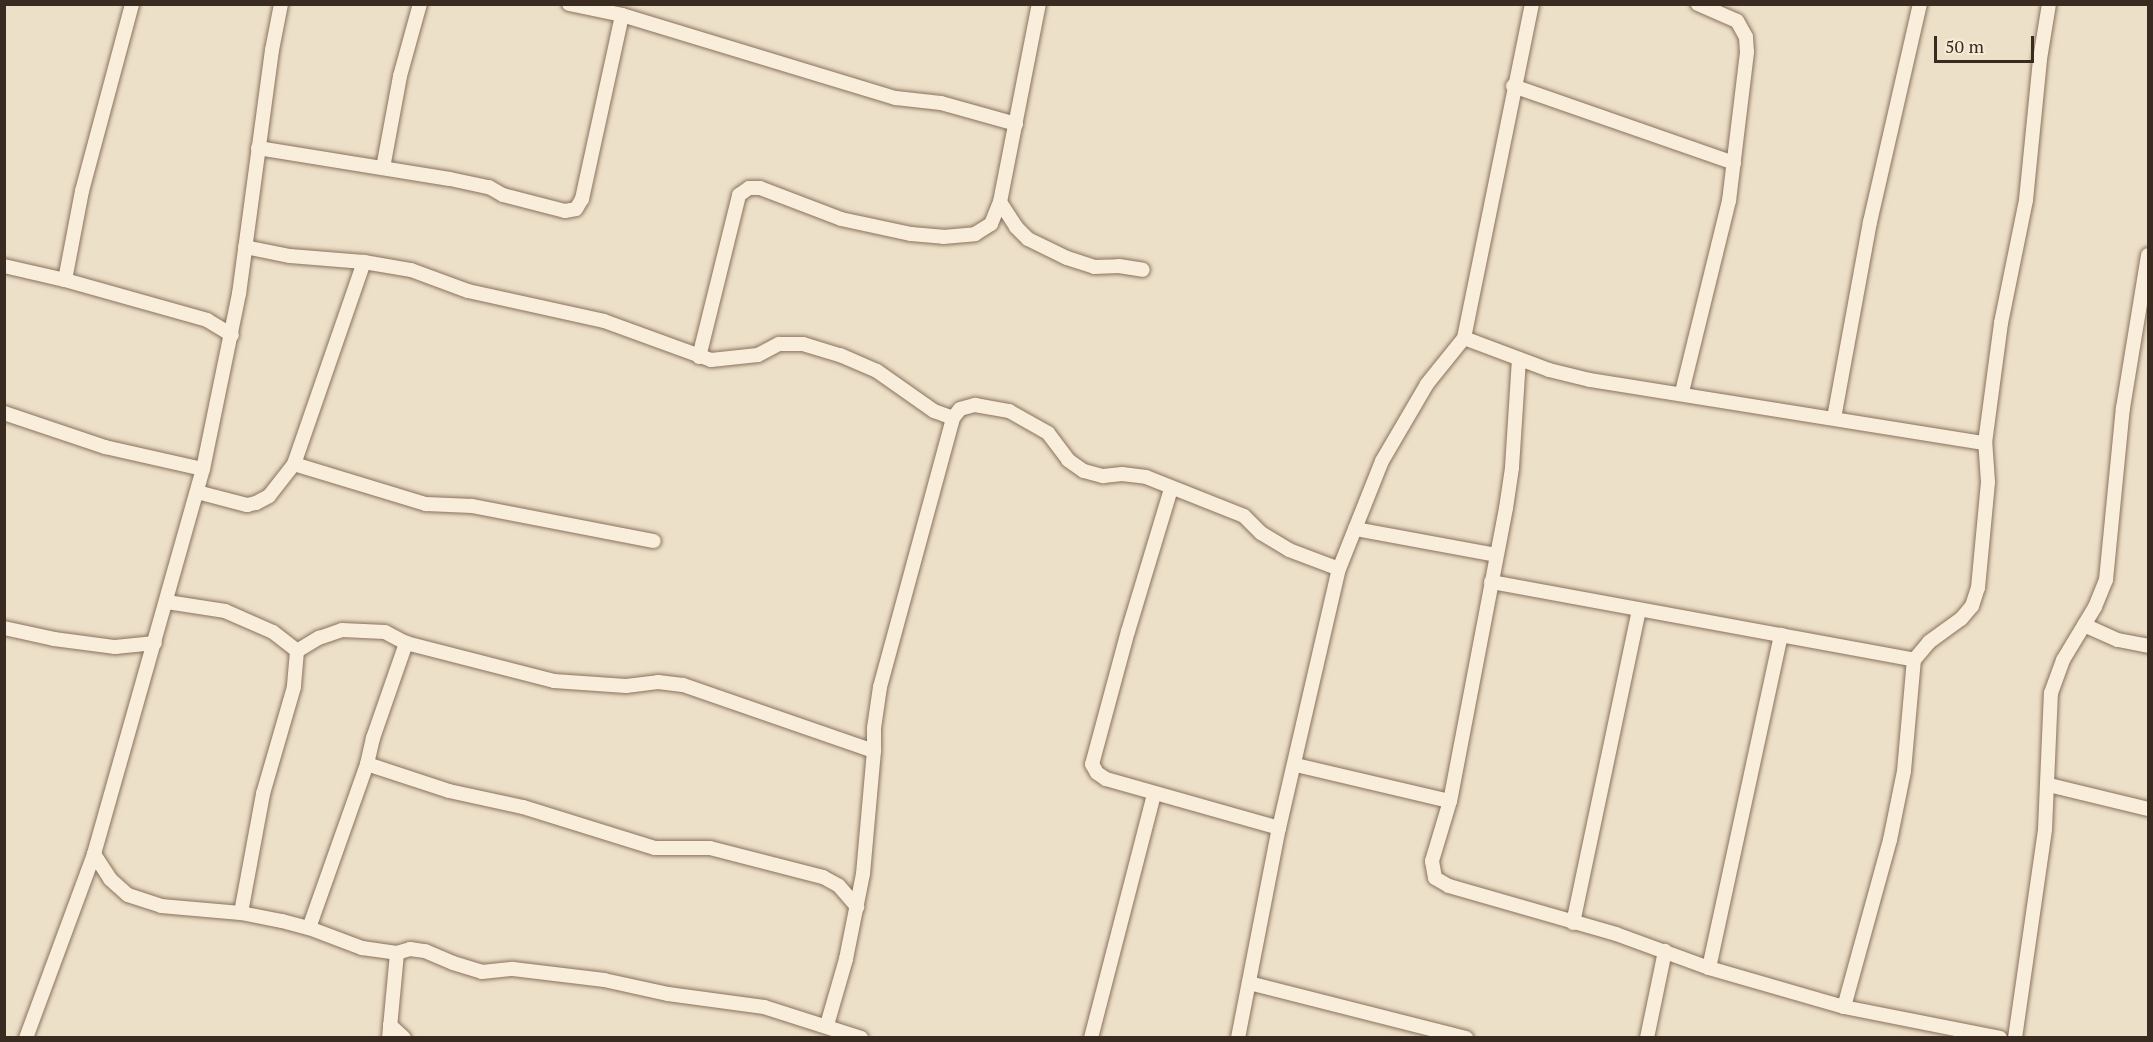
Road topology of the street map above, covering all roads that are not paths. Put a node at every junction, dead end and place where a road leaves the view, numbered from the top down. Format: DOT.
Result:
graph roads {
  1 [pos="132,4"];
  2 [pos="281,4"];
  3 [pos="420,4"];
  4 [pos="569,4"];
  5 [pos="1039,4"];
  6 [pos="1532,4"];
  7 [pos="1698,4"];
  8 [pos="1920,4"];
  9 [pos="2049,4"];
  10 [pos="622,15"];
  11 [pos="1514,86"];
  12 [pos="1016,124"];
  13 [pos="258,148"];
  14 [pos="1734,163"];
  15 [pos="383,168"];
  16 [pos="1000,202"];
  17 [pos="245,247"];
  18 [pos="2148,255"];
  19 [pos="364,262"];
  20 [pos="4,266"];
  21 [pos="1143,270"];
  22 [pos="65,280"];
  23 [pos="232,335"];
  24 [pos="1464,339"];
  25 [pos="699,357"];
  26 [pos="1519,359"];
  27 [pos="1683,392"];
  28 [pos="4,413"];
  29 [pos="953,418"];
  30 [pos="1834,418"];
  31 [pos="1985,443"];
  32 [pos="294,464"];
  33 [pos="203,469"];
  34 [pos="1171,489"];
  35 [pos="197,492"];
  36 [pos="1355,529"];
  37 [pos="654,541"];
  38 [pos="1496,555"];
  39 [pos="1339,569"];
  40 [pos="1491,582"];
  41 [pos="167,602"];
  42 [pos="1639,610"];
  43 [pos="2084,625"];
  44 [pos="4,628"];
  45 [pos="1780,635"];
  46 [pos="155,643"];
  47 [pos="406,643"];
  48 [pos="2148,645"];
  49 [pos="297,651"];
  50 [pos="1914,660"];
  51 [pos="874,751"];
  52 [pos="367,765"];
  53 [pos="1296,765"];
  54 [pos="2049,785"];
  55 [pos="1154,794"];
  56 [pos="1450,801"];
  57 [pos="2148,809"];
  58 [pos="1279,828"];
  59 [pos="94,854"];
  60 [pos="857,907"];
  61 [pos="241,914"];
  62 [pos="1573,923"];
  63 [pos="309,928"];
  64 [pos="1665,951"];
  65 [pos="397,953"];
  66 [pos="1709,968"];
  67 [pos="1249,983"];
  68 [pos="1844,1007"];
  69 [pos="827,1024"];
  70 [pos="389,1031"];
  71 [pos="26,1038"];
  72 [pos="404,1038"];
  73 [pos="861,1038"];
  74 [pos="1091,1038"];
  75 [pos="1238,1038"];
  76 [pos="1466,1038"];
  77 [pos="1647,1038"];
  78 [pos="2000,1038"];
  79 [pos="2015,1038"];
  1 -- 22 [label="street"];
  2 -- 13 [label="street"];
  3 -- 15 [label="street"];
  4 -- 10 [label="street"];
  5 -- 12 [label="street"];
  6 -- 11 [label="street"];
  7 -- 14 [label="street"];
  8 -- 30 [label="street"];
  9 -- 31 [label="street"];
  10 -- 12 [label="street"];
  10 -- 15 [label="street"];
  11 -- 14 [label="street"];
  11 -- 24 [label="street"];
  12 -- 16 [label="street"];
  13 -- 15 [label="street"];
  13 -- 17 [label="street"];
  14 -- 27 [label="street"];
  16 -- 21 [label="street"];
  16 -- 25 [label="street"];
  17 -- 19 [label="street"];
  17 -- 23 [label="street"];
  18 -- 43 [label="street"];
  19 -- 25 [label="street"];
  19 -- 32 [label="street"];
  20 -- 22 [label="street"];
  22 -- 23 [label="street"];
  23 -- 33 [label="street"];
  24 -- 26 [label="street"];
  24 -- 36 [label="street"];
  25 -- 29 [label="street"];
  26 -- 27 [label="street"];
  26 -- 38 [label="street"];
  27 -- 30 [label="street"];
  28 -- 33 [label="street"];
  29 -- 34 [label="street"];
  29 -- 51 [label="street"];
  30 -- 31 [label="street"];
  31 -- 50 [label="street"];
  32 -- 35 [label="street"];
  32 -- 37 [label="street"];
  33 -- 35 [label="street"];
  34 -- 39 [label="street"];
  34 -- 55 [label="street"];
  35 -- 41 [label="street"];
  36 -- 38 [label="street"];
  36 -- 39 [label="street"];
  38 -- 40 [label="street"];
  39 -- 53 [label="street"];
  40 -- 42 [label="street"];
  40 -- 56 [label="street"];
  41 -- 46 [label="street"];
  41 -- 49 [label="street"];
  42 -- 45 [label="street"];
  42 -- 62 [label="street"];
  43 -- 48 [label="street"];
  43 -- 54 [label="street"];
  44 -- 46 [label="street"];
  45 -- 50 [label="street"];
  45 -- 66 [label="street"];
  46 -- 59 [label="street"];
  47 -- 49 [label="street"];
  47 -- 51 [label="street"];
  47 -- 52 [label="street"];
  49 -- 61 [label="street"];
  50 -- 68 [label="street"];
  51 -- 60 [label="street"];
  52 -- 60 [label="street"];
  52 -- 63 [label="street"];
  53 -- 56 [label="street"];
  53 -- 58 [label="street"];
  54 -- 57 [label="street"];
  54 -- 79 [label="street"];
  55 -- 58 [label="street"];
  55 -- 74 [label="street"];
  56 -- 62 [label="street"];
  58 -- 67 [label="street"];
  59 -- 61 [label="street"];
  59 -- 71 [label="street"];
  60 -- 69 [label="street"];
  61 -- 63 [label="street"];
  62 -- 64 [label="street"];
  63 -- 65 [label="street"];
  64 -- 66 [label="street"];
  64 -- 77 [label="street"];
  65 -- 69 [label="street"];
  65 -- 70 [label="street"];
  66 -- 68 [label="street"];
  67 -- 75 [label="street"];
  67 -- 76 [label="street"];
  68 -- 78 [label="street"];
  69 -- 73 [label="street"];
  70 -- 72 [label="street"];
}
